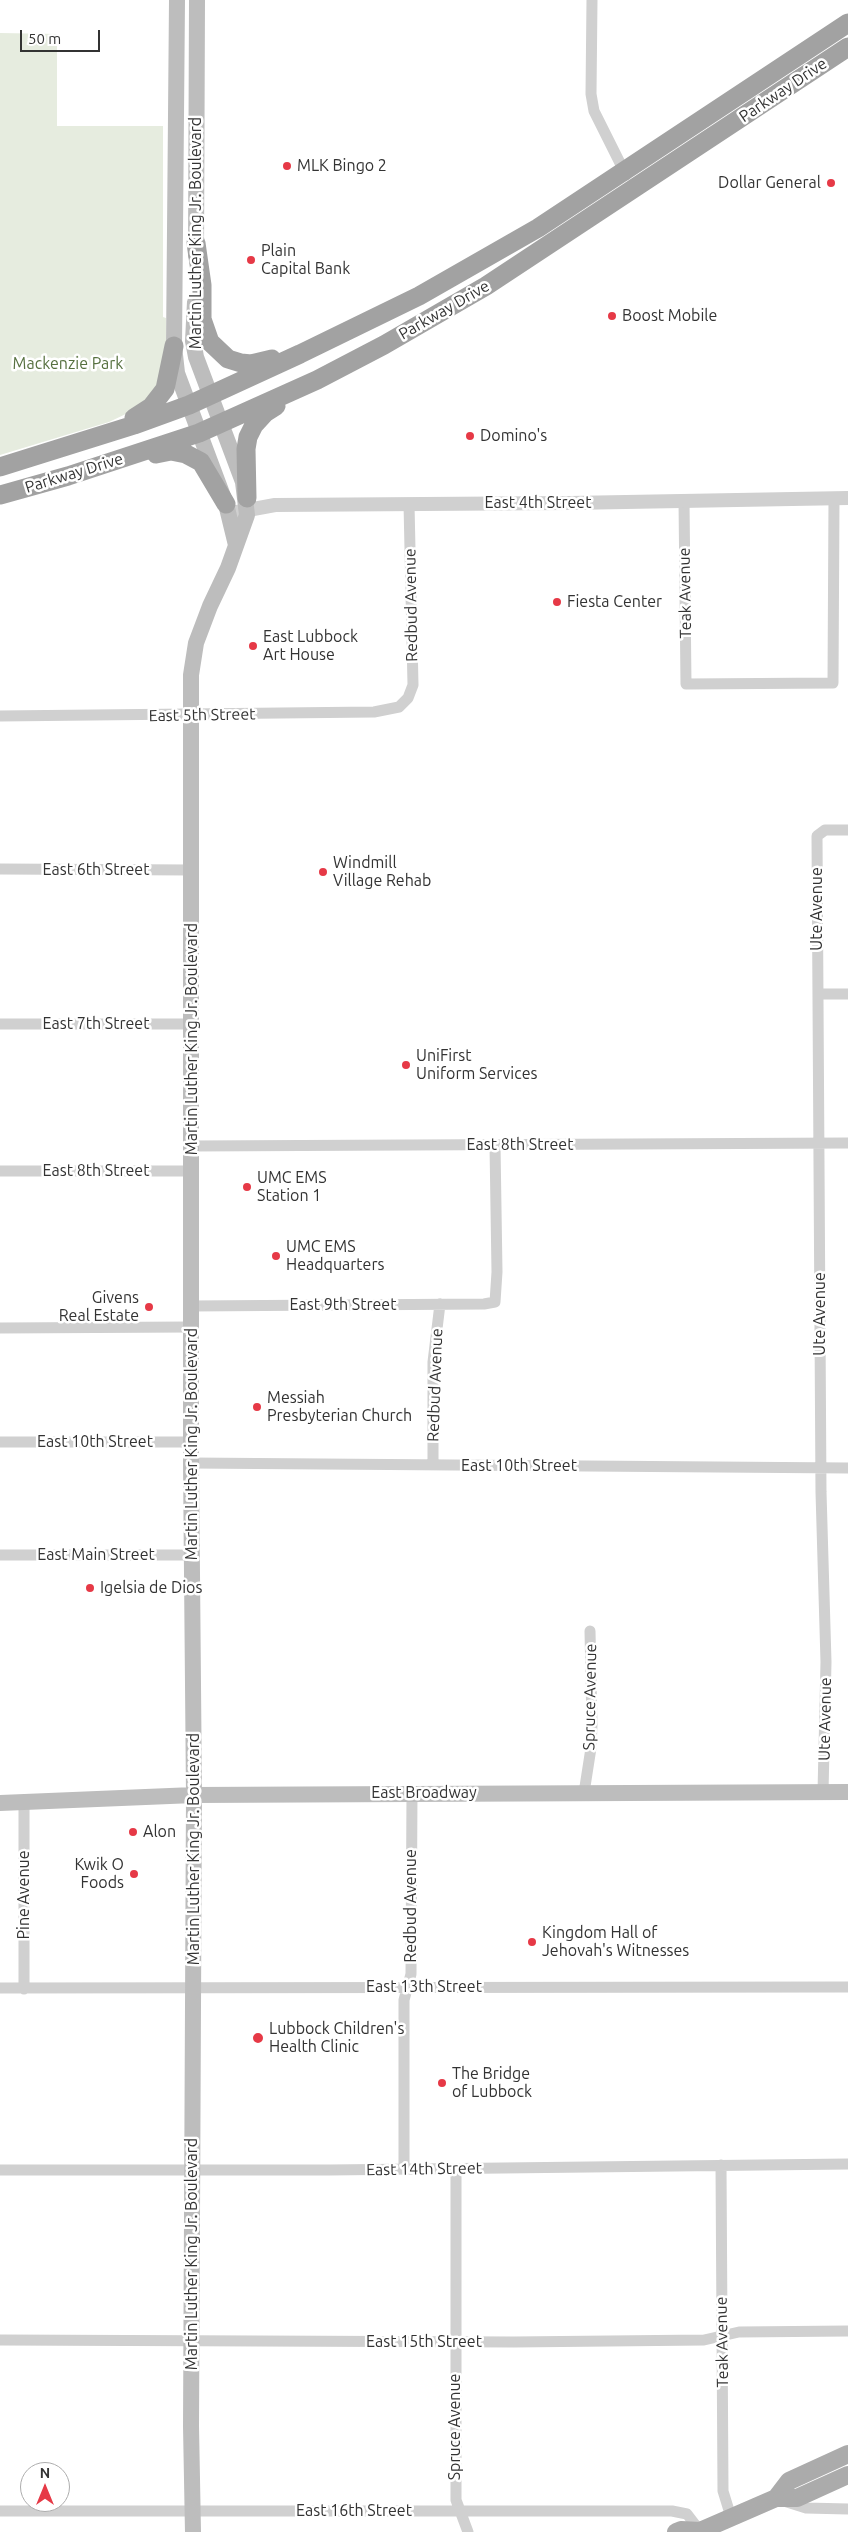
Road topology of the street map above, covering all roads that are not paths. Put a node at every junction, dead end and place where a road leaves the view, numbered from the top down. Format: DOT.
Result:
graph roads {
  1 [pos="177,0"];
  2 [pos="196,0"];
  3 [pos="592,0"];
  4 [pos="848,23"];
  5 [pos="848,48"];
  6 [pos="623,171"];
  7 [pos="634,190"];
  8 [pos="196,243"];
  9 [pos="174,346"];
  10 [pos="316,346"];
  11 [pos="317,380"];
  12 [pos="211,395"];
  13 [pos="189,405"];
  14 [pos="221,423"];
  15 [pos="199,433"];
  16 [pos="86,440"];
  17 [pos="0,468"];
  18 [pos="68,476"];
  19 [pos="0,495"];
  20 [pos="841,498"];
  21 [pos="684,501"];
  22 [pos="247,504"];
  23 [pos="409,504"];
  24 [pos="228,509"];
  25 [pos="236,545"];
  26 [pos="403,704"];
  27 [pos="191,715"];
  28 [pos="0,716"];
  29 [pos="848,830"];
  30 [pos="0,869"];
  31 [pos="191,870"];
  32 [pos="818,994"];
  33 [pos="848,994"];
  34 [pos="0,1024"];
  35 [pos="192,1024"];
  36 [pos="819,1143"];
  37 [pos="848,1143"];
  38 [pos="495,1145"];
  39 [pos="192,1146"];
  40 [pos="0,1170"];
  41 [pos="192,1171"];
  42 [pos="440,1304"];
  43 [pos="191,1306"];
  44 [pos="191,1327"];
  45 [pos="0,1328"];
  46 [pos="0,1442"];
  47 [pos="191,1442"];
  48 [pos="191,1463"];
  49 [pos="433,1465"];
  50 [pos="821,1468"];
  51 [pos="848,1468"];
  52 [pos="0,1555"];
  53 [pos="192,1555"];
  54 [pos="590,1631"];
  55 [pos="412,1792"];
  56 [pos="823,1792"];
  57 [pos="848,1792"];
  58 [pos="584,1793"];
  59 [pos="194,1795"];
  60 [pos="0,1802"];
  61 [pos="24,1802"];
  62 [pos="848,1987"];
  63 [pos="0,1988"];
  64 [pos="24,1988"];
  65 [pos="408,1988"];
  66 [pos="193,1989"];
  67 [pos="848,2164"];
  68 [pos="721,2165"];
  69 [pos="456,2169"];
  70 [pos="0,2170"];
  71 [pos="192,2170"];
  72 [pos="404,2170"];
  73 [pos="848,2331"];
  74 [pos="721,2336"];
  75 [pos="0,2340"];
  76 [pos="191,2340"];
  77 [pos="455,2342"];
  78 [pos="848,2454"];
  79 [pos="848,2475"];
  80 [pos="776,2498"];
  81 [pos="848,2508"];
  82 [pos="0,2511"];
  83 [pos="458,2511"];
  84 [pos="193,2512"];
  85 [pos="732,2517"];
  86 [pos="703,2531"];
  87 [pos="193,2532"];
  88 [pos="468,2532"];
  89 [pos="676,2532"];
  1 -- 9 [label="main road, Martin Luther King Jr. Boulevard"];
  2 -- 8 [label="main road, Martin Luther King Jr. Boulevard"];
  3 -- 6 [label="street"];
  4 -- 6 [label="highway, Parkway Drive"];
  5 -- 7 [label="highway, Parkway Drive"];
  6 -- 7 [label="street"];
  6 -- 10 [label="highway, Parkway Drive"];
  7 -- 11 [label="highway, Parkway Drive"];
  8 -- 10 [label="highway"];
  8 -- 12 [label="main road, Martin Luther King Jr. Boulevard"];
  9 -- 13 [label="main road, Martin Luther King Jr. Boulevard"];
  9 -- 16 [label="highway"];
  10 -- 12 [label="highway, Parkway Drive"];
  11 -- 14 [label="highway, Parkway Drive"];
  11 -- 22 [label="highway"];
  12 -- 13 [label="highway, Parkway Drive"];
  12 -- 14 [label="main road, Martin Luther King Jr. Boulevard"];
  13 -- 15 [label="main road, Martin Luther King Jr. Boulevard"];
  13 -- 16 [label="highway, Parkway Drive"];
  14 -- 15 [label="highway, Parkway Drive"];
  14 -- 22 [label="main road, Martin Luther King Jr. Boulevard"];
  15 -- 18 [label="highway, Parkway Drive"];
  15 -- 24 [label="main road, Martin Luther King Jr. Boulevard"];
  16 -- 17 [label="highway, Parkway Drive"];
  18 -- 19 [label="highway, Parkway Drive"];
  18 -- 24 [label="highway"];
  20 -- 21 [label="street, East 4th Street"];
  20 -- 21 [label="street, Teak Avenue"];
  21 -- 23 [label="street, East 4th Street"];
  22 -- 23 [label="street, East 4th Street"];
  22 -- 24 [label="street, East 4th Street"];
  22 -- 25 [label="main road, Martin Luther King Jr. Boulevard"];
  23 -- 26 [label="street, Redbud Avenue"];
  24 -- 25 [label="main road, Martin Luther King Jr. Boulevard"];
  25 -- 27 [label="main road, Martin Luther King Jr. Boulevard"];
  26 -- 27 [label="street, East 5th Street"];
  27 -- 28 [label="street, East 5th Street"];
  27 -- 31 [label="main road, Martin Luther King Jr. Boulevard"];
  29 -- 32 [label="street, Ute Avenue"];
  30 -- 31 [label="street, East 6th Street"];
  31 -- 35 [label="main road, Martin Luther King Jr. Boulevard"];
  32 -- 33 [label="street"];
  32 -- 36 [label="street, Ute Avenue"];
  34 -- 35 [label="street, East 7th Street"];
  35 -- 39 [label="main road, Martin Luther King Jr. Boulevard"];
  36 -- 37 [label="street, East 8th Street"];
  36 -- 38 [label="street, East 8th Street"];
  36 -- 50 [label="street, Ute Avenue"];
  38 -- 39 [label="street, East 8th Street"];
  38 -- 42 [label="street, East 9th Street"];
  39 -- 41 [label="main road, Martin Luther King Jr. Boulevard"];
  40 -- 41 [label="street, East 8th Street"];
  41 -- 43 [label="main road, Martin Luther King Jr. Boulevard"];
  42 -- 43 [label="street, East 9th Street"];
  42 -- 49 [label="street, Redbud Avenue"];
  43 -- 44 [label="main road, Martin Luther King Jr. Boulevard"];
  44 -- 45 [label="street"];
  44 -- 47 [label="main road, Martin Luther King Jr. Boulevard"];
  46 -- 47 [label="street, East 10th Street"];
  47 -- 48 [label="main road, Martin Luther King Jr. Boulevard"];
  48 -- 49 [label="street, East 10th Street"];
  48 -- 53 [label="main road, Martin Luther King Jr. Boulevard"];
  49 -- 50 [label="street, East 10th Street"];
  50 -- 51 [label="street, East 10th Street"];
  50 -- 56 [label="street, Ute Avenue"];
  52 -- 53 [label="street, East Main Street"];
  53 -- 59 [label="main road, Martin Luther King Jr. Boulevard"];
  54 -- 58 [label="street, Spruce Avenue"];
  55 -- 58 [label="main road, East Broadway"];
  55 -- 59 [label="main road, East Broadway"];
  55 -- 65 [label="street, Redbud Avenue"];
  56 -- 57 [label="main road, East Broadway"];
  56 -- 58 [label="main road, East Broadway"];
  59 -- 61 [label="main road, East Broadway"];
  59 -- 66 [label="main road, Martin Luther King Jr. Boulevard"];
  60 -- 61 [label="main road, East Broadway"];
  61 -- 64 [label="street, Pine Avenue"];
  62 -- 65 [label="street, East 13th Street"];
  63 -- 64 [label="street, East 13th Street"];
  64 -- 66 [label="street, East 13th Street"];
  65 -- 66 [label="street, East 13th Street"];
  65 -- 72 [label="street, Redbud Avenue"];
  66 -- 71 [label="main road, Martin Luther King Jr. Boulevard"];
  67 -- 68 [label="street, East 14th Street"];
  68 -- 69 [label="street, East 14th Street"];
  68 -- 74 [label="street, Teak Avenue"];
  69 -- 72 [label="street, East 14th Street"];
  69 -- 77 [label="street, Spruce Avenue"];
  70 -- 71 [label="street, East 14th Street"];
  71 -- 72 [label="street, East 14th Street"];
  71 -- 76 [label="main road, Martin Luther King Jr. Boulevard"];
  73 -- 74 [label="street, East 15th Street"];
  74 -- 77 [label="street, East 15th Street"];
  74 -- 85 [label="street, Teak Avenue"];
  75 -- 76 [label="street, East 15th Street"];
  76 -- 77 [label="street, East 15th Street"];
  76 -- 84 [label="main road, Martin Luther King Jr. Boulevard"];
  77 -- 83 [label="street, Spruce Avenue"];
  78 -- 80 [label="main road"];
  79 -- 80 [label="main road"];
  80 -- 81 [label="street"];
  80 -- 85 [label="main road"];
  82 -- 84 [label="street, East 16th Street"];
  83 -- 84 [label="street, East 16th Street"];
  83 -- 86 [label="street, East 16th Street"];
  83 -- 88 [label="street, Spruce Avenue"];
  84 -- 87 [label="main road, Martin Luther King Jr. Boulevard"];
  85 -- 86 [label="main road"];
  86 -- 89 [label="main road"];
}
